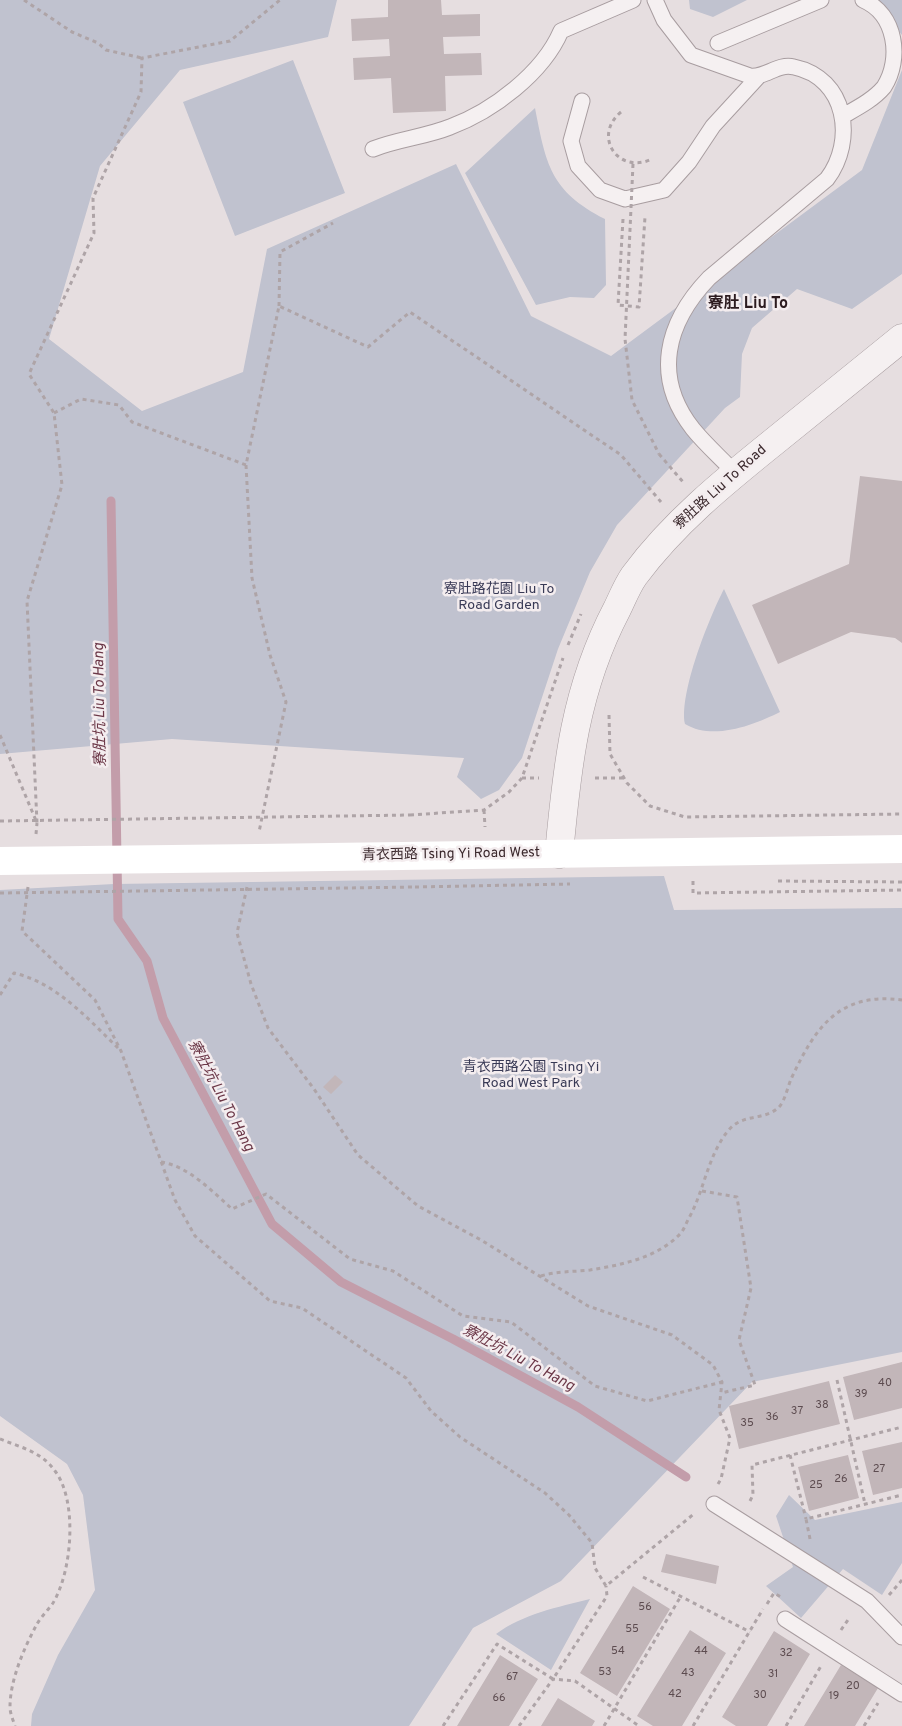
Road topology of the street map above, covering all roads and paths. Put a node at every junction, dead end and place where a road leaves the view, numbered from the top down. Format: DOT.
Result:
graph roads {
  1 [pos="24,0"];
  2 [pos="280,0"];
  3 [pos="633,0"];
  4 [pos="655,0"];
  5 [pos="821,0"];
  6 [pos="862,0"];
  7 [pos="718,44"];
  8 [pos="142,58"];
  9 [pos="762,75"];
  10 [pos="582,101"];
  11 [pos="621,112"];
  12 [pos="843,116"];
  13 [pos="373,149"];
  14 [pos="652,159"];
  15 [pos="633,164"];
  16 [pos="624,210"];
  17 [pos="645,214"];
  18 [pos="333,223"];
  19 [pos="280,306"];
  20 [pos="627,306"];
  21 [pos="902,338"];
  22 [pos="54,413"];
  23 [pos="246,465"];
  24 [pos="735,473"];
  25 [pos="687,486"];
  26 [pos="665,506"];
  27 [pos="608,709"];
  28 [pos="0,735"];
  29 [pos="484,810"];
  30 [pos="902,814"];
  31 [pos="0,820"];
  32 [pos="38,823"];
  33 [pos="258,837"];
  34 [pos="35,842"];
  35 [pos="902,849"];
  36 [pos="559,854"];
  37 [pos="0,861"];
  38 [pos="693,881"];
  39 [pos="29,882"];
  40 [pos="247,885"];
  41 [pos="488,886"];
  42 [pos="902,890"];
  43 [pos="0,893"];
  44 [pos="0,995"];
  45 [pos="902,1000"];
  46 [pos="121,1051"];
  47 [pos="160,1162"];
  48 [pos="702,1191"];
  49 [pos="540,1276"];
  50 [pos="837,1380"];
  51 [pos="722,1382"];
  52 [pos="721,1393"];
  53 [pos="902,1426"];
  54 [pos="0,1439"];
  55 [pos="850,1440"];
  56 [pos="790,1455"];
  57 [pos="717,1486"];
  58 [pos="902,1495"];
  59 [pos="865,1504"];
  60 [pos="708,1505"];
  61 [pos="695,1513"];
  62 [pos="702,1519"];
  63 [pos="806,1519"];
  64 [pos="741,1521"];
  65 [pos="807,1563"];
  66 [pos="643,1577"];
  67 [pos="606,1586"];
  68 [pos="681,1596"];
  69 [pos="785,1619"];
  70 [pos="750,1632"];
  71 [pos="902,1637"];
  72 [pos="554,1678"];
  73 [pos="902,1694"];
  74 [pos="614,1709"];
  75 [pos="15,1726"];
  76 [pos="443,1726"];
  77 [pos="519,1726"];
  78 [pos="604,1726"];
  79 [pos="639,1726"];
  1 -- 8 [label="path"];
  2 -- 8 [label="path"];
  3 -- 13 [label="lane"];
  4 -- 9 [label="lane"];
  5 -- 7 [label="lane"];
  6 -- 12 [label="lane"];
  8 -- 22 [label="path"];
  9 -- 10 [label="lane"];
  9 -- 12 [label="lane"];
  11 -- 15 [label="path"];
  12 -- 24 [label="lane"];
  14 -- 15 [label="path"];
  15 -- 20 [label="path, bridge"];
  16 -- 20 [label="path"];
  17 -- 20 [label="path"];
  18 -- 19 [label="path"];
  19 -- 23 [label="path"];
  19 -- 26 [label="path"];
  20 -- 25 [label="path, bridge"];
  21 -- 24 [label="street, 寮肚路 Liu To Road"];
  22 -- 23 [label="path"];
  22 -- 32 [label="path"];
  23 -- 33 [label="path"];
  24 -- 36 [label="street, 寮肚路 Liu To Road"];
  27 -- 30 [label="path"];
  28 -- 32 [label="path"];
  29 -- 31 [label="path, bridge"];
  32 -- 34 [label="path"];
  35 -- 36 [label="main road, 青衣西路 Tsing Yi Road West"];
  36 -- 37 [label="main road, 青衣西路 Tsing Yi Road West, bridge"];
  38 -- 42 [label="path"];
  39 -- 46 [label="path"];
  40 -- 49 [label="path"];
  41 -- 43 [label="path, bridge"];
  44 -- 46 [label="path"];
  45 -- 48 [label="path"];
  46 -- 47 [label="path"];
  47 -- 51 [label="path"];
  47 -- 67 [label="path"];
  48 -- 49 [label="path"];
  48 -- 52 [label="path"];
  49 -- 51 [label="path"];
  50 -- 55 [label="path"];
  51 -- 52 [label="path"];
  52 -- 57 [label="path"];
  53 -- 55 [label="path"];
  54 -- 75 [label="path"];
  55 -- 56 [label="path"];
  55 -- 59 [label="path"];
  56 -- 63 [label="path"];
  56 -- 64 [label="path"];
  58 -- 59 [label="path"];
  59 -- 63 [label="path"];
  60 -- 61 [label="path"];
  60 -- 64 [label="lane"];
  61 -- 62 [label="path"];
  61 -- 67 [label="path"];
  63 -- 65 [label="path"];
  64 -- 65 [label="lane"];
  65 -- 71 [label="lane"];
  66 -- 68 [label="path"];
  67 -- 72 [label="path"];
  68 -- 70 [label="path"];
  68 -- 74 [label="path"];
  69 -- 73 [label="lane"];
  72 -- 74 [label="path"];
  72 -- 76 [label="path"];
  72 -- 77 [label="path"];
  74 -- 78 [label="path"];
  74 -- 79 [label="path"];
}
